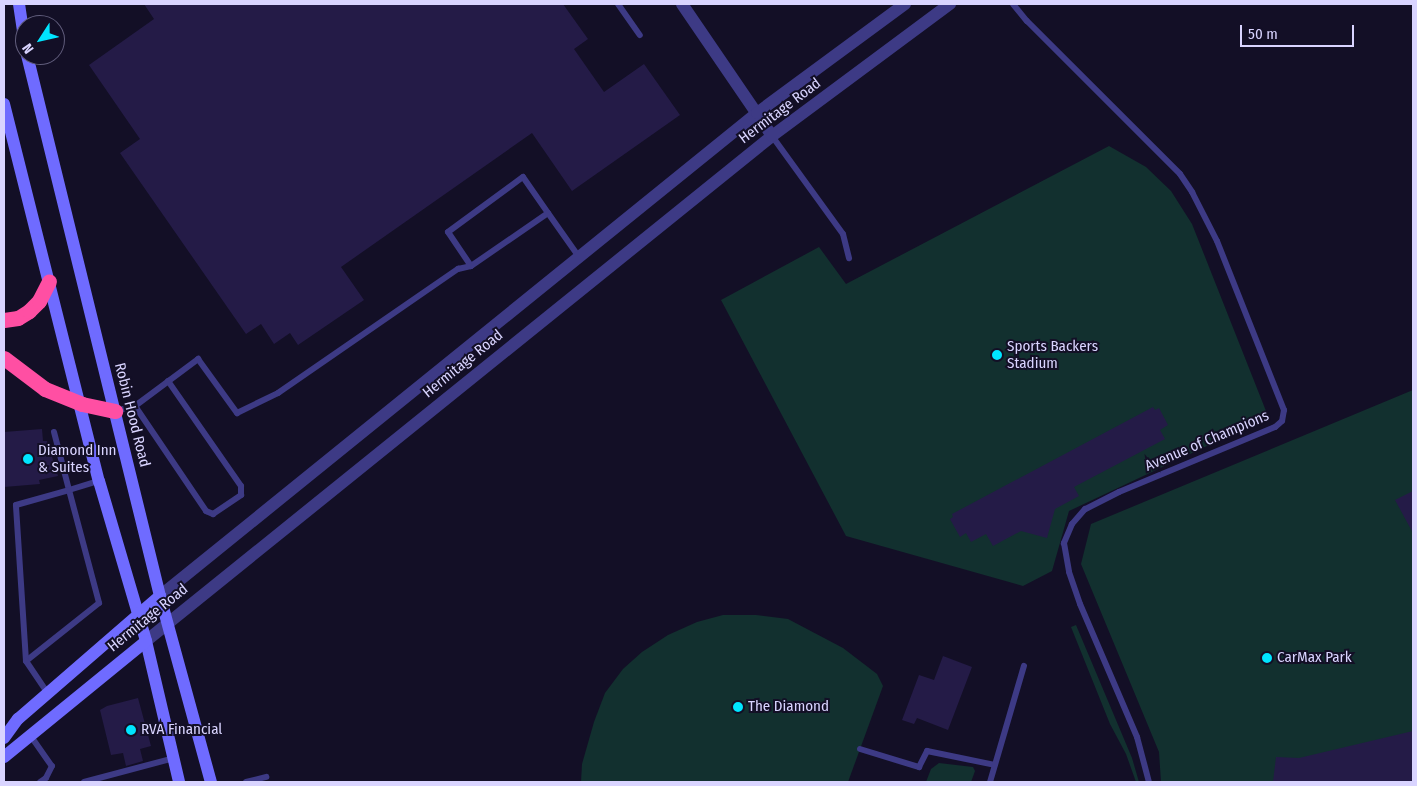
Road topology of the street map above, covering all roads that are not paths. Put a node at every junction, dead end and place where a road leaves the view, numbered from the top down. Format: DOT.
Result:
graph roads {
  1 [pos="618,4"];
  2 [pos="682,4"];
  3 [pos="905,4"];
  4 [pos="950,4"];
  5 [pos="1013,4"];
  6 [pos="640,35"];
  7 [pos="29,65"];
  8 [pos="4,104"];
  9 [pos="757,113"];
  10 [pos="772,136"];
  11 [pos="548,213"];
  12 [pos="579,257"];
  13 [pos="849,258"];
  14 [pos="471,266"];
  15 [pos="50,281"];
  16 [pos="4,320"];
  17 [pos="4,358"];
  18 [pos="168,381"];
  19 [pos="82,404"];
  20 [pos="134,406"];
  21 [pos="115,411"];
  22 [pos="54,432"];
  23 [pos="100,481"];
  24 [pos="68,490"];
  25 [pos="160,596"];
  26 [pos="138,616"];
  27 [pos="168,622"];
  28 [pos="146,641"];
  29 [pos="26,661"];
  30 [pos="1024,666"];
  31 [pos="48,694"];
  32 [pos="30,736"];
  33 [pos="4,738"];
  34 [pos="860,749"];
  35 [pos="4,757"];
  36 [pos="174,758"];
  37 [pos="995,765"];
  38 [pos="266,778"];
  39 [pos="40,782"];
  40 [pos="84,782"];
  41 [pos="179,782"];
  42 [pos="211,782"];
  43 [pos="246,782"];
  44 [pos="990,782"];
  45 [pos="1150,782"];
  1 -- 6 [label="lane"];
  2 -- 9 [label="street"];
  3 -- 9 [label="street, Hermitage Road"];
  4 -- 10 [label="street, Hermitage Road"];
  5 -- 45 [label="lane, Avenue of Champions"];
  7 -- 21 [label="main road, Robin Hood Road"];
  8 -- 15 [label="main road"];
  9 -- 10 [label="street"];
  9 -- 12 [label="street, Hermitage Road"];
  10 -- 13 [label="lane"];
  10 -- 27 [label="street, Hermitage Road"];
  11 -- 12 [label="lane"];
  11 -- 14 [label="lane"];
  11 -- 14 [label="lane"];
  12 -- 25 [label="street, Hermitage Road"];
  14 -- 18 [label="lane"];
  15 -- 16 [label="highway"];
  15 -- 19 [label="main road"];
  17 -- 19 [label="highway"];
  18 -- 20 [label="lane"];
  18 -- 20 [label="lane"];
  19 -- 21 [label="highway"];
  19 -- 23 [label="main road"];
  20 -- 21 [label="lane"];
  21 -- 25 [label="main road, Robin Hood Road"];
  22 -- 24 [label="lane"];
  23 -- 24 [label="lane"];
  23 -- 26 [label="main road"];
  24 -- 29 [label="lane"];
  24 -- 29 [label="lane"];
  25 -- 26 [label="main road, Hermitage Road"];
  25 -- 27 [label="main road, Robin Hood Road"];
  26 -- 28 [label="main road"];
  26 -- 31 [label="main road, Hermitage Road"];
  27 -- 28 [label="street, Hermitage Road"];
  27 -- 42 [label="main road, Robin Hood Road"];
  28 -- 32 [label="main road, Hermitage Road"];
  28 -- 36 [label="main road"];
  29 -- 31 [label="lane"];
  30 -- 37 [label="lane"];
  31 -- 33 [label="main road, Hermitage Road"];
  32 -- 35 [label="main road, Hermitage Road"];
  32 -- 39 [label="lane"];
  34 -- 37 [label="lane"];
  36 -- 40 [label="lane"];
  36 -- 41 [label="main road"];
  37 -- 44 [label="lane"];
  38 -- 43 [label="lane"];
}
